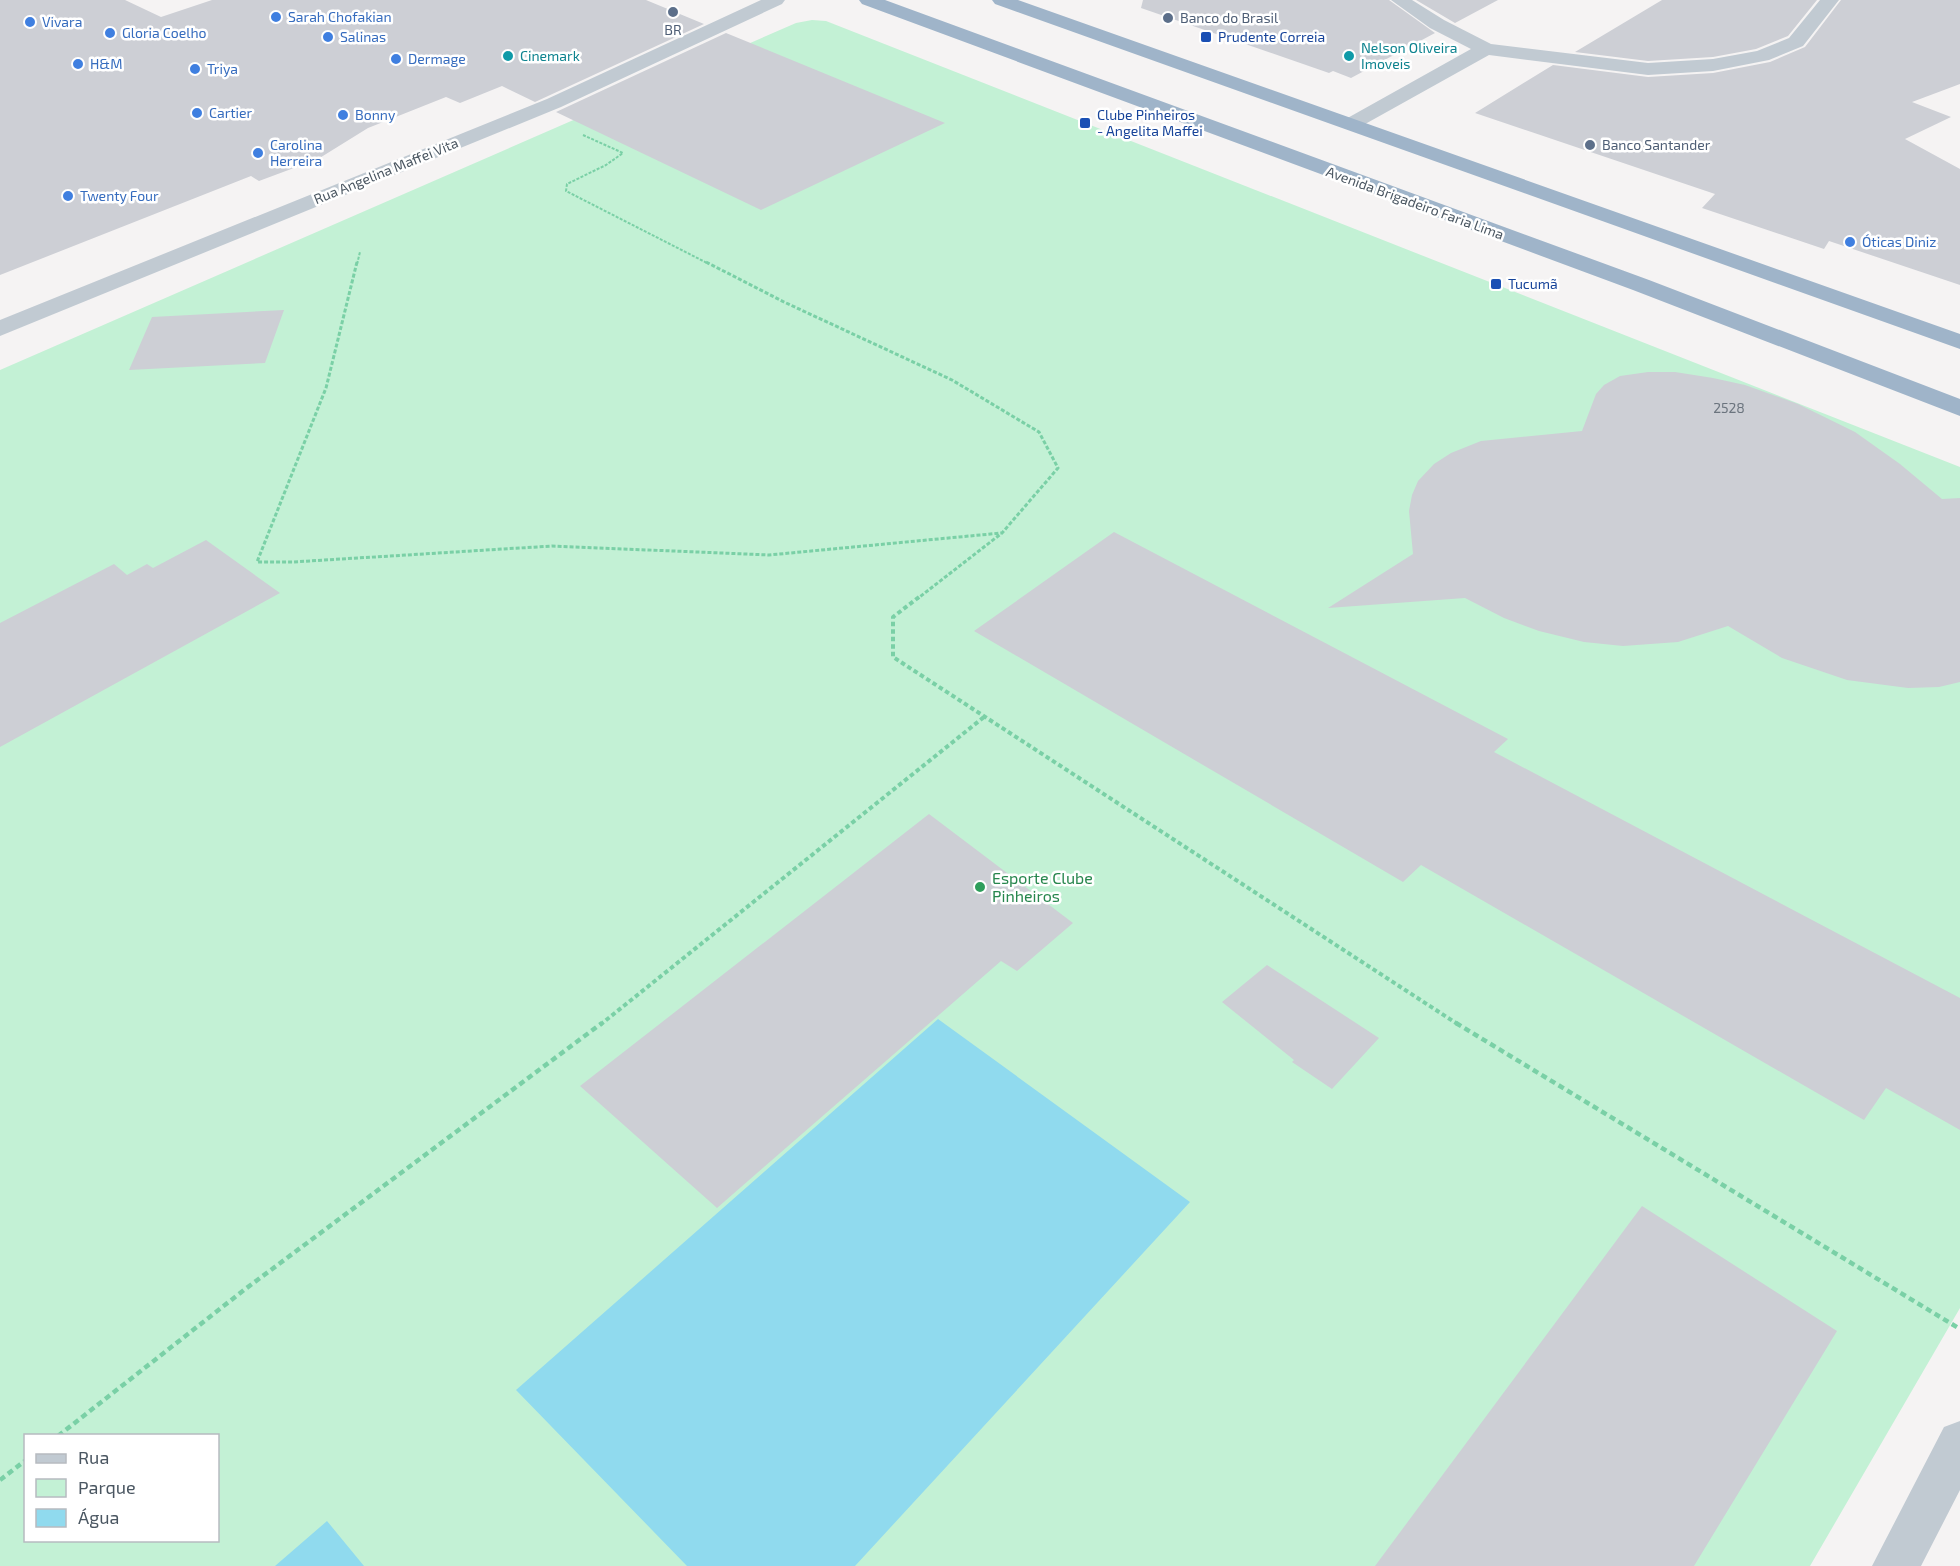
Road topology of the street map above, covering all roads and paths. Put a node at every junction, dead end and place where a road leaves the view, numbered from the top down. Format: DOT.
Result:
graph roads {
  1 [pos="794,0"];
  2 [pos="868,0"];
  3 [pos="1001,0"];
  4 [pos="1400,0"];
  5 [pos="1830,0"];
  6 [pos="772,2"];
  7 [pos="1486,49"];
  8 [pos="532,112"];
  9 [pos="1351,124"];
  10 [pos="360,252"];
  11 [pos="1641,285"];
  12 [pos="0,329"];
  13 [pos="1960,342"];
  14 [pos="1960,390"];
  15 [pos="1960,408"];
  16 [pos="1002,533"];
  17 [pos="984,717"];
  18 [pos="1960,1329"];
  19 [pos="60,1434"];
  20 [pos="1960,1443"];
  21 [pos="24,1462"];
  22 [pos="0,1480"];
  23 [pos="1896,1566"];
  1 -- 6 [label="street, Rua Angelina Maffei Vita"];
  2 -- 11 [label="highway, Avenida Brigadeiro Faria Lima"];
  3 -- 9 [label="highway"];
  4 -- 7 [label="street"];
  5 -- 7 [label="street"];
  6 -- 8 [label="street, Rua Angelina Maffei Vita"];
  7 -- 9 [label="street"];
  8 -- 12 [label="street, Rua Angelina Maffei Vita"];
  8 -- 16 [label="path"];
  9 -- 13 [label="highway"];
  10 -- 16 [label="path"];
  11 -- 14 [label="highway"];
  11 -- 15 [label="highway, Avenida Brigadeiro Faria Lima"];
  16 -- 17 [label="path"];
  17 -- 18 [label="path"];
  17 -- 19 [label="path"];
  20 -- 23 [label="street"];
  21 -- 22 [label="path"];
}
